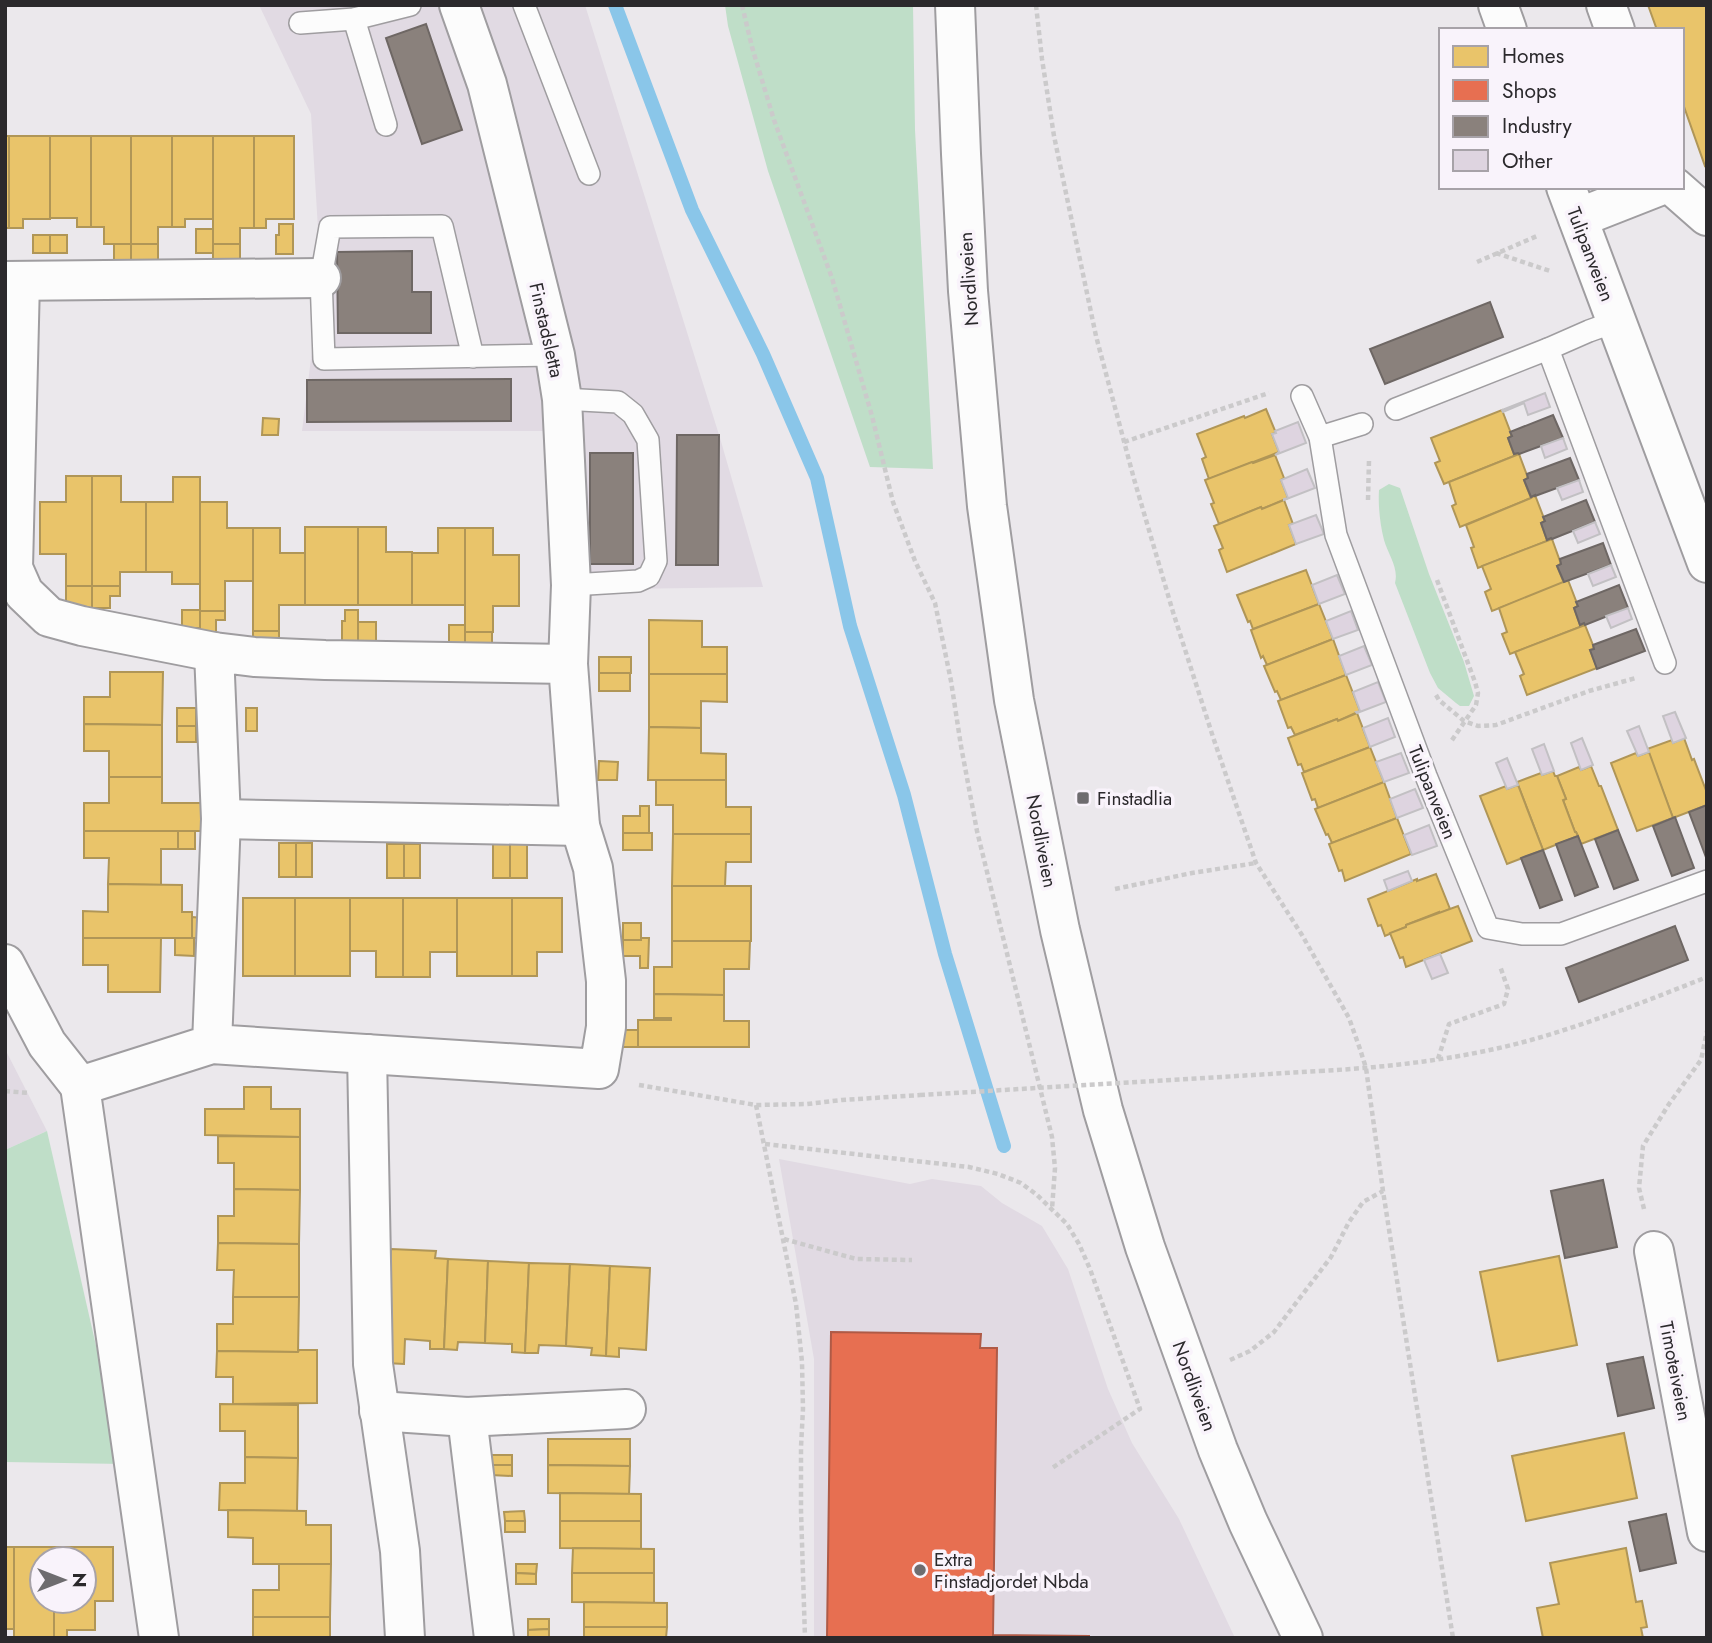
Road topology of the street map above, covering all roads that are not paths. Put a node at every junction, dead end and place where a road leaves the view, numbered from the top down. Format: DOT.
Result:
graph roads {
  1 [pos="410,5"];
  2 [pos="459,5"];
  3 [pos="524,5"];
  4 [pos="955,5"];
  5 [pos="1498,5"];
  6 [pos="1606,5"];
  7 [pos="354,19"];
  8 [pos="300,23"];
  9 [pos="1506,28"];
  10 [pos="1614,28"];
  11 [pos="386,125"];
  12 [pos="589,174"];
  13 [pos="1646,189"];
  14 [pos="1676,189"];
  15 [pos="1572,203"];
  16 [pos="1707,216"];
  17 [pos="321,278"];
  18 [pos="12,281"];
  19 [pos="1617,321"];
  20 [pos="1548,349"];
  21 [pos="555,355"];
  22 [pos="473,357"];
  23 [pos="1302,396"];
  24 [pos="562,400"];
  25 [pos="1396,409"];
  26 [pos="1362,424"];
  27 [pos="1320,437"];
  28 [pos="1705,553"];
  29 [pos="571,585"];
  30 [pos="214,652"];
  31 [pos="1665,663"];
  32 [pos="568,664"];
  33 [pos="221,819"];
  34 [pos="580,826"];
  35 [pos="1707,881"];
  36 [pos="5,964"];
  37 [pos="212,1044"];
  38 [pos="367,1054"];
  39 [pos="80,1086"];
  40 [pos="1654,1251"];
  41 [pos="626,1409"];
  42 [pos="379,1411"];
  43 [pos="467,1418"];
  44 [pos="1707,1532"];
  45 [pos="159,1638"];
  46 [pos="405,1638"];
  47 [pos="494,1638"];
  48 [pos="1303,1638"];
  1 -- 7 [label="lane"];
  2 -- 21 [label="street, Finstadsletta"];
  3 -- 12 [label="lane"];
  4 -- 48 [label="street, Nordliveien"];
  5 -- 9 [label="street"];
  6 -- 10 [label="street"];
  7 -- 8 [label="lane"];
  7 -- 11 [label="lane"];
  13 -- 15 [label="street"];
  14 -- 16 [label="street"];
  15 -- 19 [label="street, Tulipanveien"];
  17 -- 18 [label="street"];
  17 -- 22 [label="lane"];
  17 -- 22 [label="lane"];
  18 -- 30 [label="street"];
  19 -- 20 [label="lane, Tulipanveien"];
  19 -- 28 [label="street, Tulipanveien"];
  20 -- 25 [label="lane, Tulipanveien"];
  20 -- 31 [label="lane"];
  21 -- 22 [label="lane"];
  21 -- 24 [label="street, Finstadsletta"];
  23 -- 27 [label="lane, Tulipanveien"];
  24 -- 29 [label="street, Finstadsletta"];
  24 -- 29 [label="lane"];
  26 -- 27 [label="lane"];
  27 -- 35 [label="lane, Tulipanveien"];
  29 -- 32 [label="street, Finstadsletta"];
  30 -- 32 [label="street"];
  30 -- 33 [label="street"];
  32 -- 34 [label="street, Finstadsletta"];
  33 -- 34 [label="street"];
  33 -- 37 [label="street"];
  34 -- 38 [label="street, Finstadsletta"];
  36 -- 39 [label="street"];
  37 -- 38 [label="street"];
  37 -- 39 [label="street"];
  38 -- 42 [label="street"];
  39 -- 45 [label="street"];
  40 -- 44 [label="street, Timoteiveien"];
  41 -- 43 [label="street"];
  42 -- 43 [label="street"];
  42 -- 46 [label="street"];
  43 -- 47 [label="street"];
}
